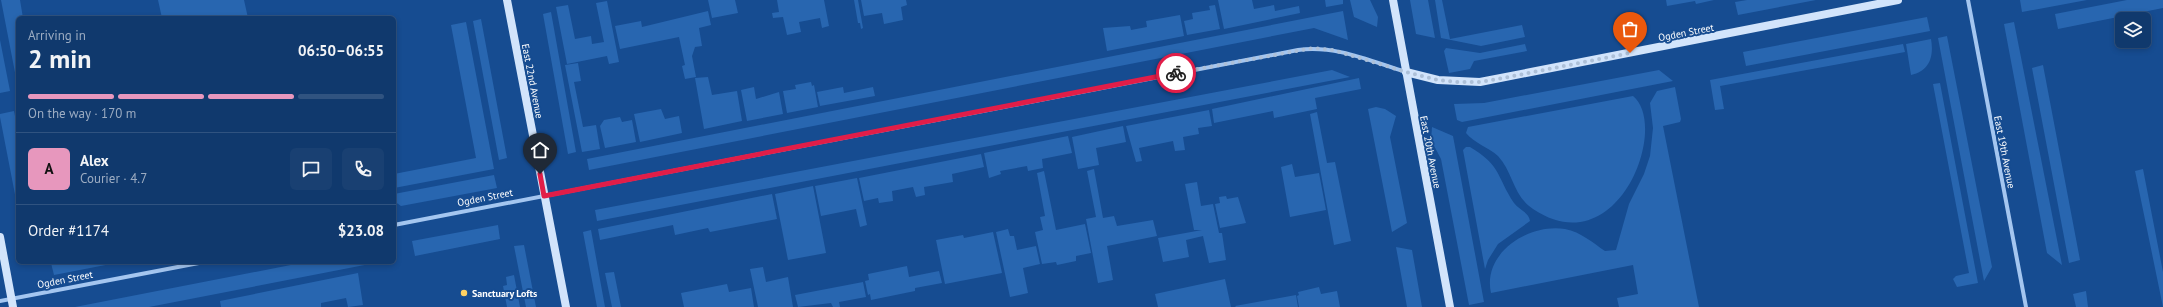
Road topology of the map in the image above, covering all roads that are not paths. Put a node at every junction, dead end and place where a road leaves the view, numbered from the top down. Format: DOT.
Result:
graph roads {
  1 [pos="507,0"];
  2 [pos="1393,0"];
  3 [pos="1898,0"];
  4 [pos="1968,0"];
  5 [pos="1406,72"];
  6 [pos="544,196"];
  7 [pos="396,225"];
  8 [pos="0,237"];
  9 [pos="195,264"];
  10 [pos="0,302"];
  11 [pos="13,303"];
  12 [pos="566,307"];
  13 [pos="1450,307"];
  14 [pos="2026,307"];
  1 -- 6 [label="street, East 22nd Avenue"];
  2 -- 5 [label="street, East 20th Avenue"];
  3 -- 5 [label="street, Ogden Street"];
  4 -- 14 [label="street, East 19th Avenue"];
  5 -- 6 [label="street, Ogden Street"];
  5 -- 13 [label="street, East 20th Avenue"];
  6 -- 7 [label="street, Ogden Street"];
  6 -- 12 [label="street, East 22nd Avenue"];
  8 -- 11 [label="street"];
  9 -- 11 [label="street, Ogden Street"];
  10 -- 11 [label="street, Ogden Street"];
}
